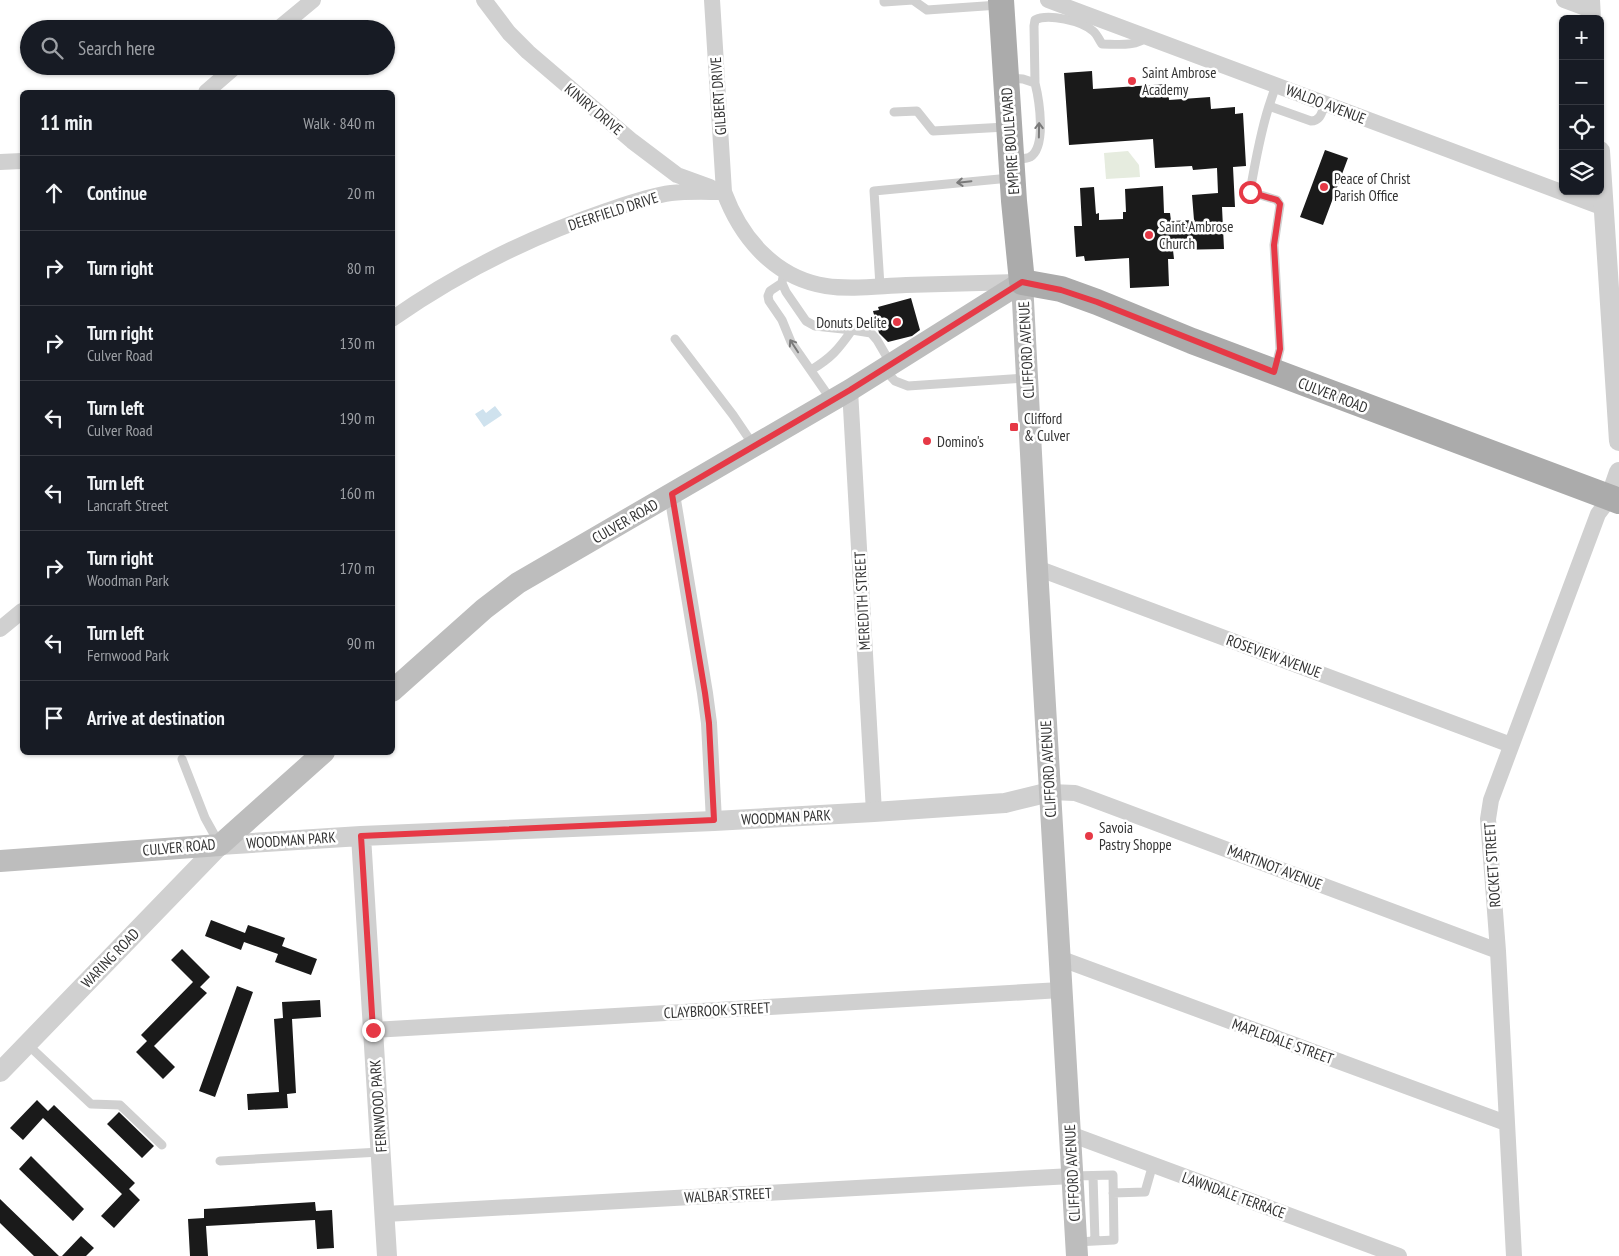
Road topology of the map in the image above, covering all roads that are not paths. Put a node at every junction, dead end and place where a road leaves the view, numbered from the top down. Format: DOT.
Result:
graph roads {
  1 [pos="313,0"];
  2 [pos="484,0"];
  3 [pos="712,0"];
  4 [pos="884,0"];
  5 [pos="1564,0"];
  6 [pos="1001,2"];
  7 [pos="1055,7"];
  8 [pos="1591,10"];
  9 [pos="289,20"];
  10 [pos="1147,36"];
  11 [pos="226,75"];
  12 [pos="1006,78"];
  13 [pos="1035,84"];
  14 [pos="1276,85"];
  15 [pos="208,90"];
  16 [pos="1325,104"];
  17 [pos="1269,106"];
  18 [pos="894,112"];
  19 [pos="1009,127"];
  20 [pos="20,161"];
  21 [pos="0,162"];
  22 [pos="1012,169"];
  23 [pos="724,192"];
  24 [pos="1603,195"];
  25 [pos="1604,208"];
  26 [pos="783,276"];
  27 [pos="1022,282"];
  28 [pos="880,286"];
  29 [pos="395,317"];
  30 [pos="852,330"];
  31 [pos="675,339"];
  32 [pos="888,366"];
  33 [pos="811,370"];
  34 [pos="1274,372"];
  35 [pos="1027,378"];
  36 [pos="841,396"];
  37 [pos="1619,441"];
  38 [pos="754,446"];
  39 [pos="1619,472"];
  40 [pos="672,494"];
  41 [pos="1615,500"];
  42 [pos="1037,568"];
  43 [pos="20,613"];
  44 [pos="0,629"];
  45 [pos="395,688"];
  46 [pos="1511,744"];
  47 [pos="321,755"];
  48 [pos="182,759"];
  49 [pos="1050,792"];
  50 [pos="874,812"];
  51 [pos="714,820"];
  52 [pos="361,836"];
  53 [pos="220,845"];
  54 [pos="0,861"];
  55 [pos="1498,951"];
  56 [pos="1059,958"];
  57 [pos="1061,990"];
  58 [pos="373,1030"];
  59 [pos="27,1044"];
  60 [pos="0,1072"];
  61 [pos="1506,1123"];
  62 [pos="1070,1134"];
  63 [pos="162,1145"];
  64 [pos="381,1152"];
  65 [pos="220,1160"];
  66 [pos="1153,1164"];
  67 [pos="1083,1176"];
  68 [pos="1114,1193"];
  69 [pos="384,1214"];
  70 [pos="1082,1246"];
  71 [pos="387,1256"];
  72 [pos="1399,1256"];
  73 [pos="1514,1256"];
  1 -- 9 [label="street"];
  2 -- 23 [label="street, KINIRY DRIVE"];
  3 -- 23 [label="street, GILBERT DRIVE"];
  4 -- 6 [label="lane"];
  5 -- 8 [label="street"];
  6 -- 12 [label="main road, EMPIRE BOULEVARD"];
  7 -- 10 [label="street, WALDO AVENUE"];
  7 -- 10 [label="lane"];
  7 -- 13 [label="lane"];
  10 -- 14 [label="street, WALDO AVENUE"];
  11 -- 15 [label="street"];
  12 -- 13 [label="lane"];
  12 -- 19 [label="main road, EMPIRE BOULEVARD"];
  22 -- 13 [label="lane, one-way"];
  14 -- 16 [label="street, WALDO AVENUE"];
  14 -- 17 [label="lane"];
  16 -- 17 [label="lane"];
  16 -- 25 [label="street, WALDO AVENUE"];
  17 -- 34 [label="lane"];
  18 -- 19 [label="lane"];
  19 -- 22 [label="main road, EMPIRE BOULEVARD"];
  20 -- 21 [label="street"];
  22 -- 27 [label="main road, EMPIRE BOULEVARD"];
  22 -- 28 [label="lane, one-way"];
  23 -- 26 [label="street"];
  23 -- 29 [label="street, DEERFIELD DRIVE"];
  24 -- 25 [label="street"];
  25 -- 37 [label="street"];
  26 -- 28 [label="street"];
  26 -- 30 [label="lane"];
  33 -- 26 [label="lane, one-way"];
  27 -- 28 [label="street"];
  27 -- 32 [label="main road, CULVER ROAD"];
  27 -- 34 [label="main road, CULVER ROAD"];
  27 -- 35 [label="main road, CLIFFORD AVENUE"];
  30 -- 32 [label="lane"];
  30 -- 33 [label="lane"];
  31 -- 38 [label="lane"];
  32 -- 35 [label="lane"];
  32 -- 36 [label="main road, CULVER ROAD"];
  33 -- 36 [label="lane"];
  34 -- 41 [label="main road, CULVER ROAD"];
  35 -- 42 [label="main road, CLIFFORD AVENUE"];
  36 -- 38 [label="main road, CULVER ROAD"];
  36 -- 50 [label="street, MEREDITH STREET"];
  38 -- 40 [label="main road, CULVER ROAD"];
  39 -- 41 [label="street"];
  40 -- 45 [label="main road, CULVER ROAD"];
  40 -- 51 [label="street"];
  41 -- 46 [label="street, ROCKET STREET"];
  42 -- 46 [label="street, ROSEVIEW AVENUE"];
  42 -- 49 [label="main road, CLIFFORD AVENUE"];
  43 -- 44 [label="street"];
  46 -- 55 [label="street, ROCKET STREET"];
  47 -- 53 [label="main road, CULVER ROAD"];
  48 -- 53 [label="lane"];
  49 -- 50 [label="street, WOODMAN PARK"];
  49 -- 55 [label="street, MARTINOT AVENUE"];
  49 -- 56 [label="main road, CLIFFORD AVENUE"];
  50 -- 51 [label="street, WOODMAN PARK"];
  51 -- 52 [label="street, WOODMAN PARK"];
  52 -- 53 [label="street, WOODMAN PARK"];
  52 -- 58 [label="street, FERNWOOD PARK"];
  53 -- 54 [label="main road, CULVER ROAD"];
  53 -- 59 [label="street, WARING ROAD"];
  55 -- 61 [label="street, ROCKET STREET"];
  56 -- 57 [label="main road, CLIFFORD AVENUE"];
  56 -- 61 [label="street, MAPLEDALE STREET"];
  57 -- 58 [label="street, CLAYBROOK STREET"];
  57 -- 62 [label="main road, CLIFFORD AVENUE"];
  58 -- 64 [label="street, FERNWOOD PARK"];
  59 -- 60 [label="street, WARING ROAD"];
  59 -- 63 [label="lane"];
  61 -- 73 [label="street, ROCKET STREET"];
  62 -- 66 [label="street, LAWNDALE TERRACE"];
  62 -- 67 [label="main road, CLIFFORD AVENUE"];
  64 -- 65 [label="lane"];
  64 -- 69 [label="street, FERNWOOD PARK"];
  66 -- 68 [label="lane"];
  66 -- 72 [label="street, LAWNDALE TERRACE"];
  67 -- 68 [label="lane"];
  67 -- 69 [label="street, WALBAR STREET"];
  67 -- 70 [label="main road, CLIFFORD AVENUE"];
  68 -- 70 [label="lane"];
  69 -- 71 [label="street, FERNWOOD PARK"];
}
